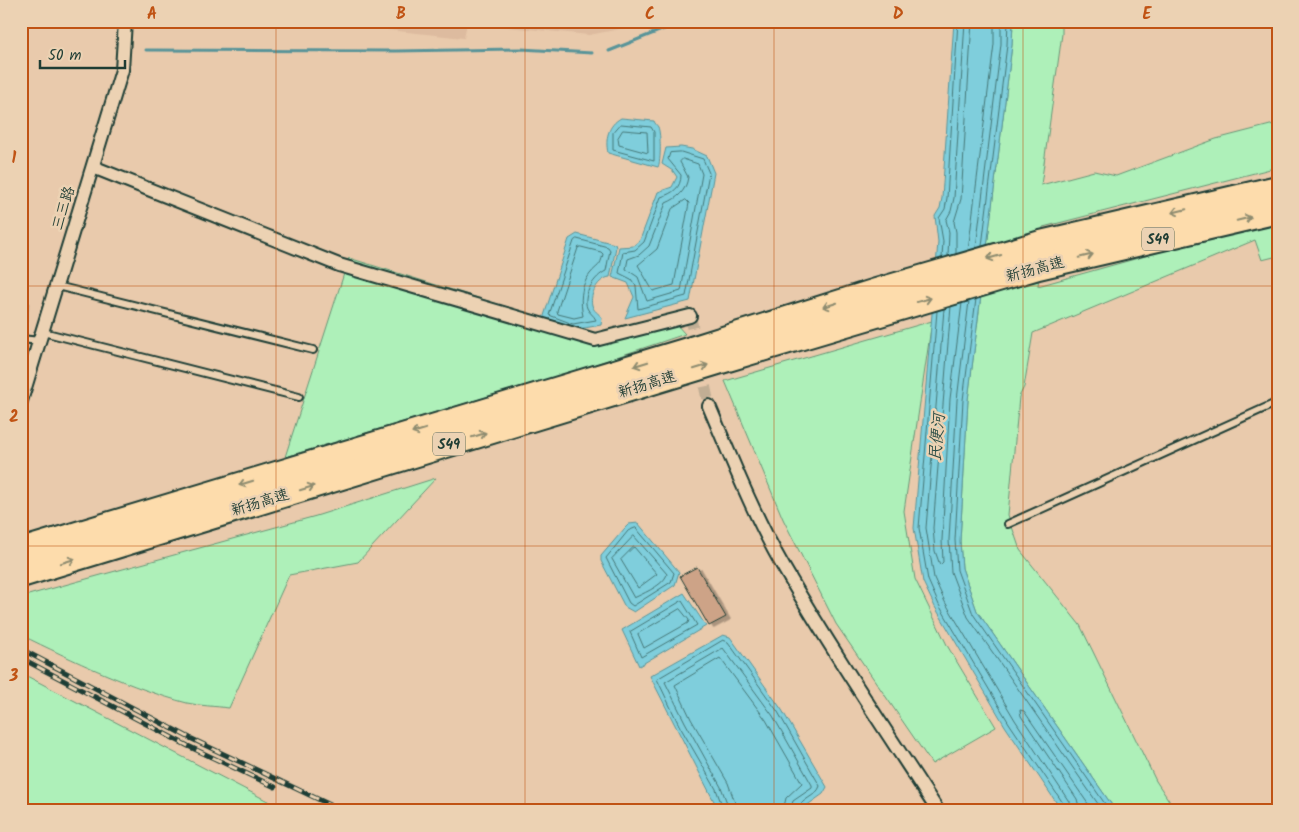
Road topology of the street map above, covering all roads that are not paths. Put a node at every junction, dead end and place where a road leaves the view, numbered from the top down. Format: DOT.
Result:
graph roads {
  1 [pos="126,21"];
  2 [pos="93,167"];
  3 [pos="1278,188"];
  4 [pos="1278,211"];
  5 [pos="56,286"];
  6 [pos="690,316"];
  7 [pos="41,336"];
  8 [pos="21,339"];
  9 [pos="313,350"];
  10 [pos="299,396"];
  11 [pos="21,401"];
  12 [pos="1278,402"];
  13 [pos="709,406"];
  14 [pos="1008,524"];
  15 [pos="21,550"];
  16 [pos="21,575"];
  17 [pos="938,811"];
  1 -- 2 [label="street, 三三路"];
  2 -- 5 [label="street, 三三路"];
  2 -- 6 [label="street"];
  3 -- 15 [label="highway, 新扬高速 / S49, one-way"];
  16 -- 4 [label="highway, 新扬高速 / S49, one-way"];
  5 -- 7 [label="street, 三三路"];
  5 -- 9 [label="lane"];
  7 -- 8 [label="lane"];
  7 -- 10 [label="lane"];
  7 -- 11 [label="street, 三三路"];
  12 -- 14 [label="lane"];
  13 -- 17 [label="street"];
}
